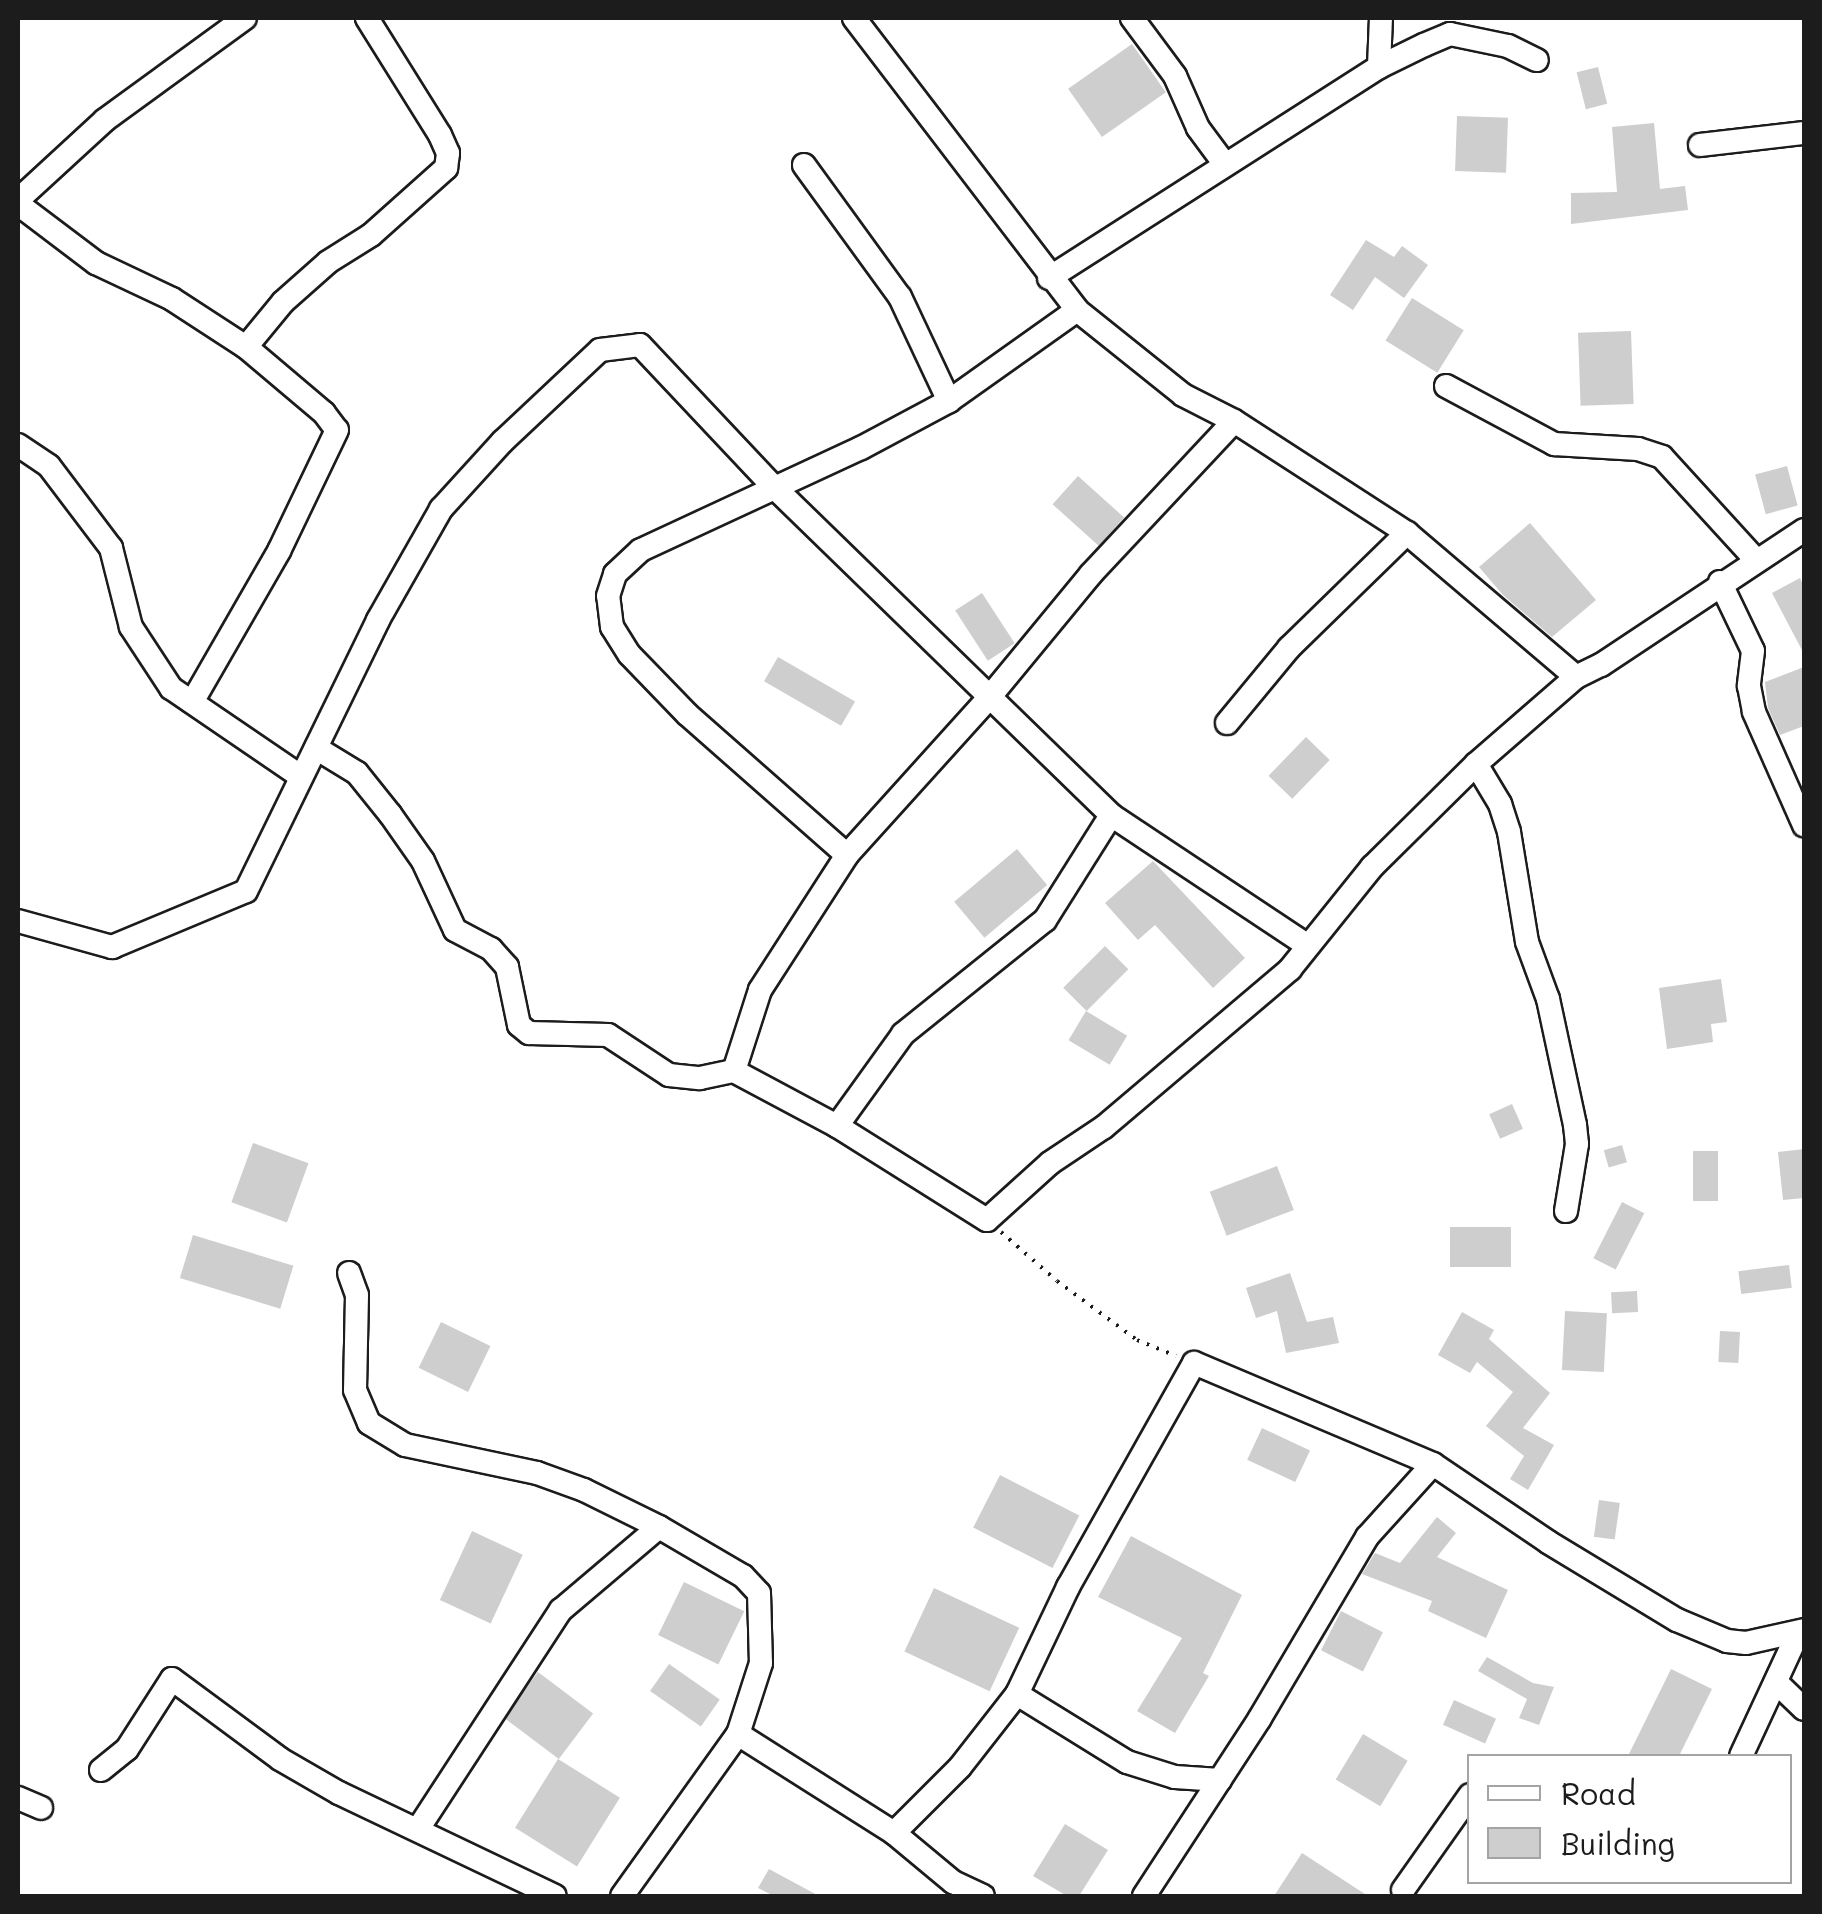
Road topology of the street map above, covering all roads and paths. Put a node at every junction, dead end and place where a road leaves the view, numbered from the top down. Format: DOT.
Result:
graph roads {
  1 [pos="245,18"];
  2 [pos="368,18"];
  3 [pos="854,18"];
  4 [pos="1132,18"];
  5 [pos="1380,18"];
  6 [pos="1537,60"];
  7 [pos="1378,67"];
  8 [pos="1804,133"];
  9 [pos="1700,144"];
  10 [pos="1224,163"];
  11 [pos="804,165"];
  12 [pos="18,202"];
  13 [pos="1049,278"];
  14 [pos="1077,310"];
  15 [pos="246,347"];
  16 [pos="1446,386"];
  17 [pos="948,401"];
  18 [pos="1234,421"];
  19 [pos="18,445"];
  20 [pos="773,486"];
  21 [pos="1804,530"];
  22 [pos="1406,533"];
  23 [pos="1755,559"];
  24 [pos="1720,582"];
  25 [pos="1576,676"];
  26 [pos="988,700"];
  27 [pos="192,702"];
  28 [pos="1227,723"];
  29 [pos="316,748"];
  30 [pos="1476,764"];
  31 [pos="300,776"];
  32 [pos="1111,816"];
  33 [pos="1804,824"];
  34 [pos="847,856"];
  35 [pos="18,921"];
  36 [pos="1307,945"];
  37 [pos="734,1071"];
  38 [pos="836,1126"];
  39 [pos="1566,1211"];
  40 [pos="987,1220"];
  41 [pos="349,1273"];
  42 [pos="1194,1364"];
  43 [pos="1433,1464"];
  44 [pos="659,1527"];
  45 [pos="1801,1632"];
  46 [pos="1776,1682"];
  47 [pos="1017,1694"];
  48 [pos="1804,1709"];
  49 [pos="738,1734"];
  50 [pos="1742,1754"];
  51 [pos="101,1770"];
  52 [pos="1220,1780"];
  53 [pos="18,1798"];
  54 [pos="1467,1798"];
  55 [pos="42,1808"];
  56 [pos="418,1830"];
  57 [pos="894,1834"];
  58 [pos="1403,1890"];
  59 [pos="555,1896"];
  60 [pos="622,1896"];
  61 [pos="983,1896"];
  62 [pos="1144,1896"];
  1 -- 12 [label="street"];
  2 -- 15 [label="street"];
  3 -- 13 [label="street"];
  4 -- 10 [label="street"];
  5 -- 7 [label="street"];
  6 -- 7 [label="street"];
  7 -- 10 [label="street"];
  8 -- 9 [label="street"];
  10 -- 13 [label="street"];
  11 -- 17 [label="street"];
  12 -- 15 [label="street"];
  13 -- 14 [label="street"];
  14 -- 17 [label="street"];
  14 -- 18 [label="street"];
  15 -- 27 [label="street"];
  16 -- 23 [label="street"];
  17 -- 20 [label="street"];
  18 -- 22 [label="street"];
  18 -- 26 [label="street"];
  19 -- 27 [label="street"];
  20 -- 26 [label="street"];
  20 -- 29 [label="street"];
  20 -- 34 [label="street"];
  21 -- 23 [label="street"];
  22 -- 25 [label="street"];
  22 -- 28 [label="street"];
  23 -- 24 [label="street"];
  24 -- 25 [label="street"];
  24 -- 33 [label="street"];
  25 -- 30 [label="street"];
  26 -- 32 [label="street"];
  26 -- 34 [label="street"];
  27 -- 31 [label="street"];
  29 -- 31 [label="street"];
  29 -- 37 [label="street"];
  30 -- 36 [label="street"];
  30 -- 39 [label="street"];
  31 -- 35 [label="street"];
  32 -- 36 [label="street"];
  32 -- 38 [label="street"];
  34 -- 37 [label="street"];
  36 -- 40 [label="street"];
  37 -- 38 [label="street"];
  38 -- 40 [label="street"];
  40 -- 42 [label="path"];
  41 -- 44 [label="street"];
  42 -- 43 [label="street"];
  42 -- 47 [label="street"];
  43 -- 45 [label="street"];
  43 -- 52 [label="street"];
  44 -- 49 [label="street"];
  44 -- 56 [label="street"];
  45 -- 46 [label="street"];
  46 -- 48 [label="street"];
  46 -- 50 [label="street"];
  47 -- 52 [label="street"];
  47 -- 57 [label="street"];
  49 -- 57 [label="street"];
  49 -- 60 [label="street"];
  51 -- 56 [label="street"];
  52 -- 62 [label="street"];
  53 -- 55 [label="street"];
  54 -- 58 [label="street"];
  56 -- 59 [label="street"];
  57 -- 61 [label="street"];
}
